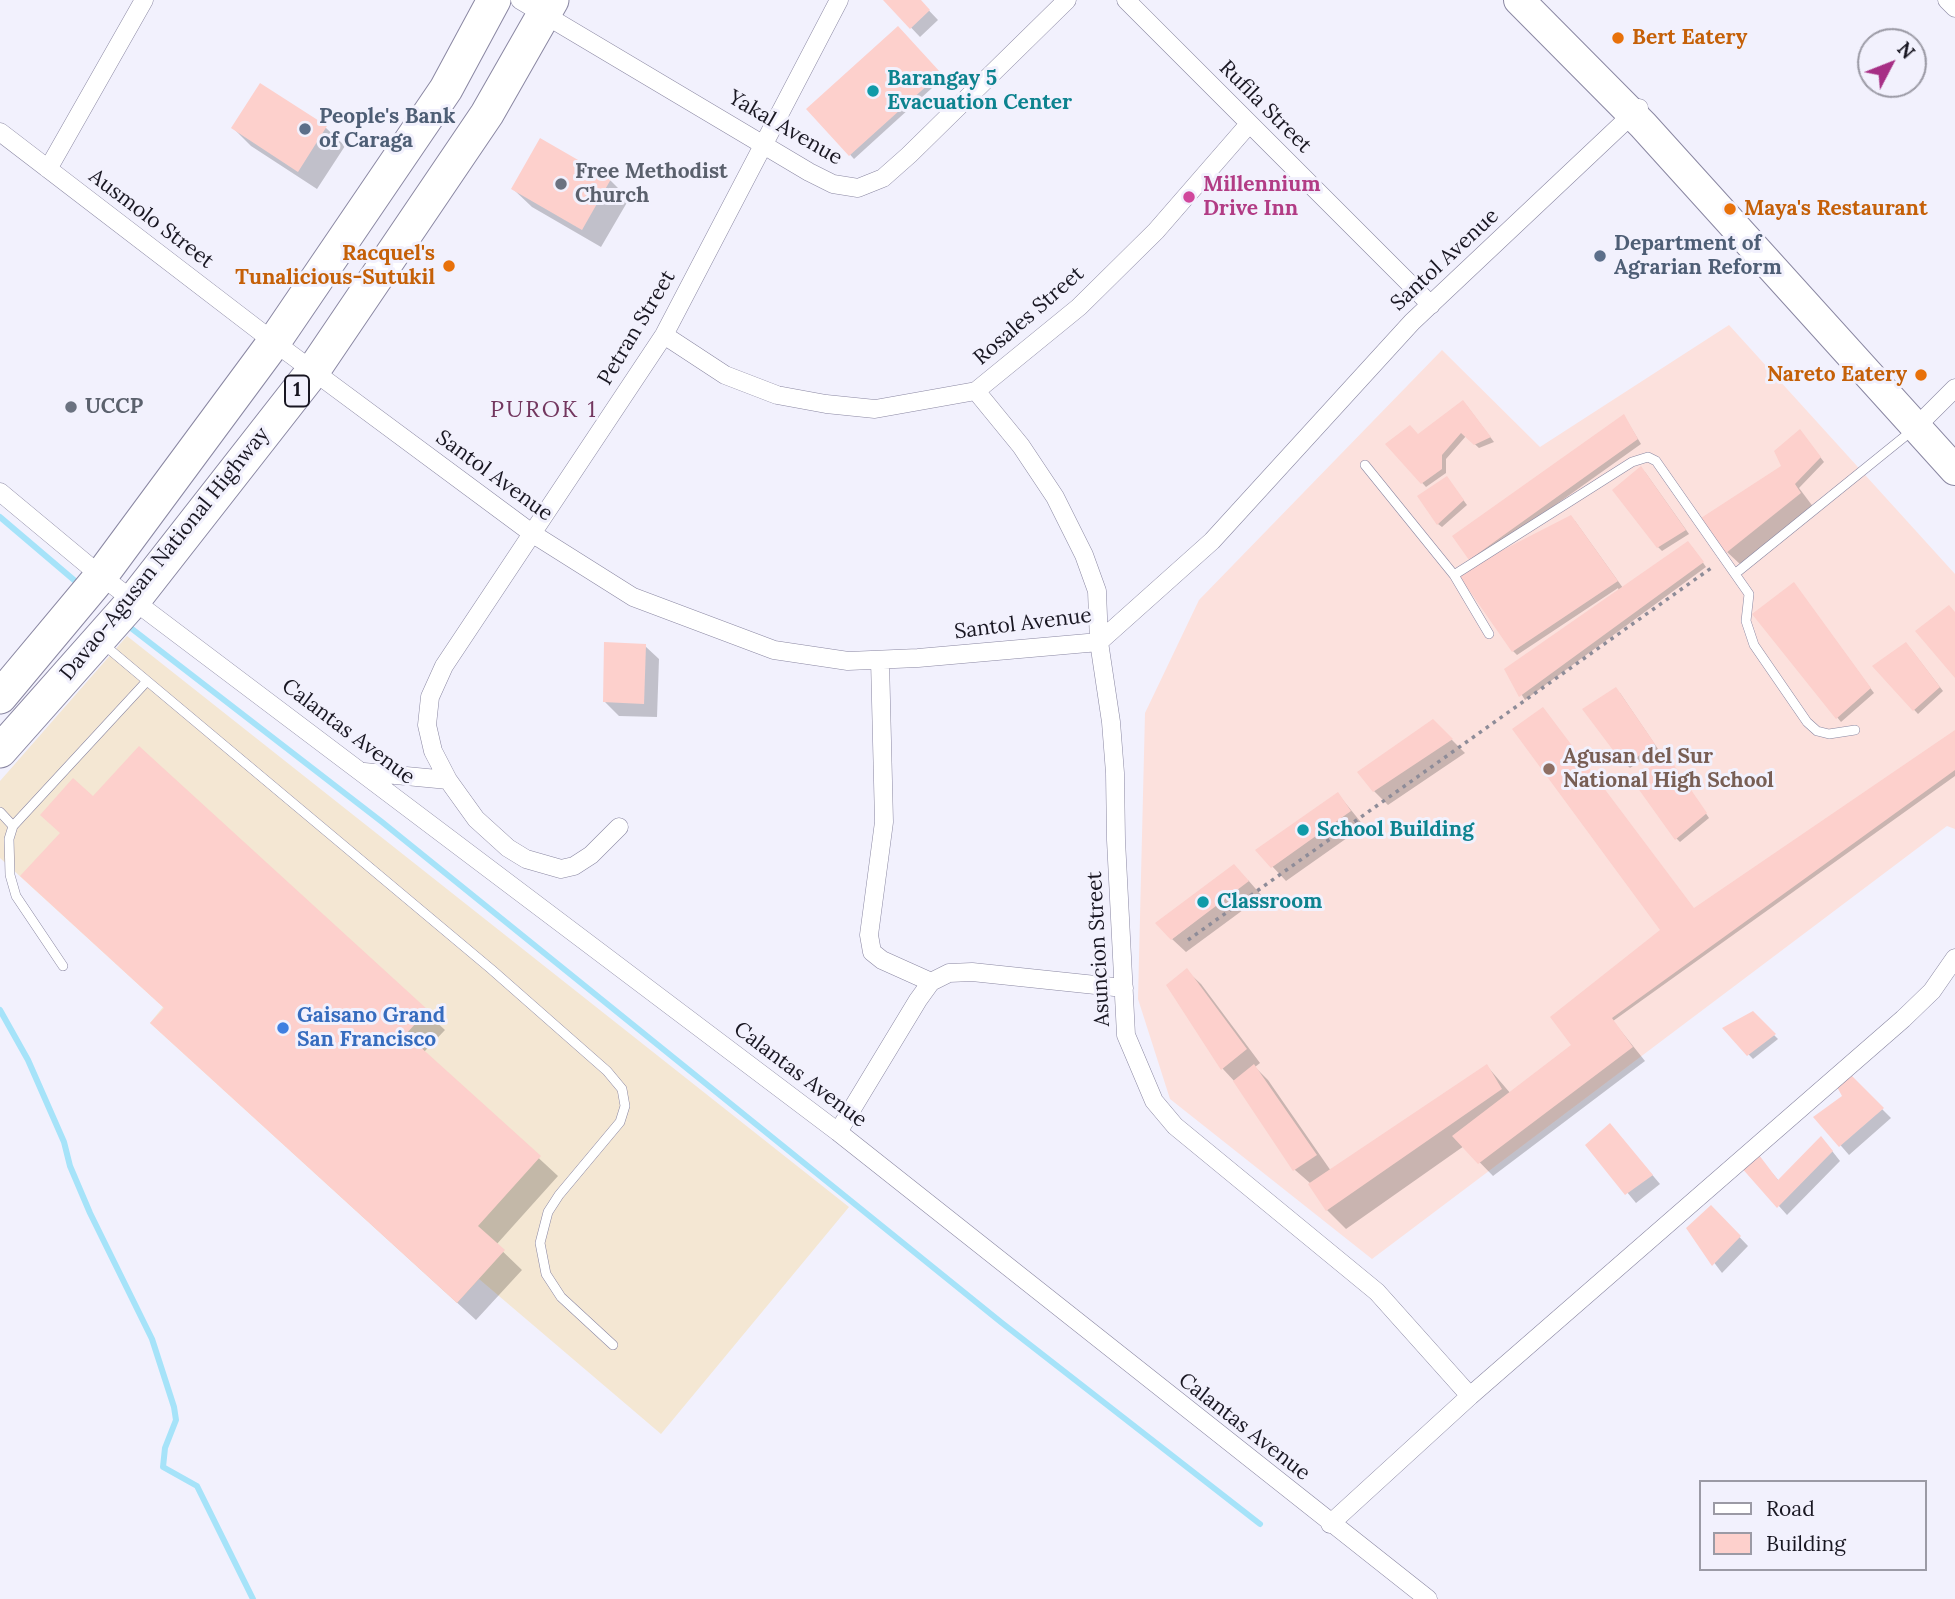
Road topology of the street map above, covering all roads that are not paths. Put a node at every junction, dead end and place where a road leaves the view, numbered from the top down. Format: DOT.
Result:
graph roads {
  1 [pos="144,0"];
  2 [pos="494,0"];
  3 [pos="839,0"];
  4 [pos="1067,0"];
  5 [pos="1126,0"];
  6 [pos="1519,0"];
  7 [pos="1540,0"];
  8 [pos="1947,0"];
  9 [pos="539,4"];
  10 [pos="1955,8"];
  11 [pos="1637,110"];
  12 [pos="1249,124"];
  13 [pos="0,132"];
  14 [pos="764,143"];
  15 [pos="48,169"];
  16 [pos="1431,305"];
  17 [pos="664,335"];
  18 [pos="274,342"];
  19 [pos="313,371"];
  20 [pos="1955,388"];
  21 [pos="976,391"];
  22 [pos="1921,422"];
  23 [pos="1955,448"];
  24 [pos="1365,465"];
  25 [pos="178,470"];
  26 [pos="1955,470"];
  27 [pos="0,492"];
  28 [pos="214,495"];
  29 [pos="533,534"];
  30 [pos="1736,573"];
  31 [pos="1454,575"];
  32 [pos="101,576"];
  33 [pos="134,600"];
  34 [pos="1489,634"];
  35 [pos="99,641"];
  36 [pos="1099,642"];
  37 [pos="880,660"];
  38 [pos="147,681"];
  39 [pos="0,697"];
  40 [pos="1855,730"];
  41 [pos="0,751"];
  42 [pos="362,772"];
  43 [pos="448,780"];
  44 [pos="0,812"];
  45 [pos="13,825"];
  46 [pos="619,827"];
  47 [pos="1955,958"];
  48 [pos="62,966"];
  49 [pos="931,982"];
  50 [pos="1125,988"];
  51 [pos="838,1132"];
  52 [pos="613,1345"];
  53 [pos="1470,1396"];
  54 [pos="1330,1524"];
  55 [pos="1427,1599"];
  1 -- 15 [label="street"];
  2 -- 18 [label="highway, Davao-Agusan National Highway / 1"];
  3 -- 14 [label="street, Petran Street"];
  4 -- 14 [label="street, Yakal Avenue"];
  5 -- 12 [label="street, Rufila Street"];
  6 -- 11 [label="main road"];
  7 -- 11 [label="main road"];
  8 -- 10 [label="street"];
  9 -- 14 [label="street, Yakal Avenue"];
  9 -- 19 [label="highway, Davao-Agusan National Highway / 1"];
  11 -- 16 [label="street, Santol Avenue"];
  11 -- 22 [label="main road"];
  12 -- 16 [label="street, Rufila Street"];
  12 -- 21 [label="street, Rosales Street"];
  13 -- 15 [label="street, Ausmolo Street"];
  14 -- 17 [label="street, Petran Street"];
  15 -- 18 [label="street, Ausmolo Street"];
  16 -- 36 [label="street, Santol Avenue"];
  17 -- 21 [label="street, Rosales Street"];
  17 -- 29 [label="street, Petran Street"];
  18 -- 19 [label="street, Ausmolo Street"];
  18 -- 25 [label="highway, Davao-Agusan National Highway / 1"];
  19 -- 28 [label="highway, Davao-Agusan National Highway / 1"];
  19 -- 29 [label="street, Santol Avenue"];
  20 -- 22 [label="street"];
  21 -- 36 [label="street, Asuncion Street"];
  22 -- 23 [label="main road"];
  22 -- 26 [label="main road"];
  22 -- 30 [label="lane"];
  24 -- 31 [label="lane"];
  25 -- 28 [label="highway"];
  25 -- 32 [label="highway, Davao-Agusan National Highway / 1"];
  27 -- 32 [label="street, Calantas Avenue"];
  28 -- 33 [label="highway, Davao-Agusan National Highway / 1"];
  29 -- 37 [label="street, Santol Avenue"];
  29 -- 43 [label="street, Petran Street"];
  30 -- 31 [label="lane"];
  30 -- 40 [label="lane"];
  31 -- 34 [label="lane"];
  32 -- 33 [label="street, Calantas Avenue"];
  32 -- 39 [label="highway, Davao-Agusan National Highway / 1"];
  33 -- 35 [label="highway, Davao-Agusan National Highway / 1"];
  33 -- 42 [label="street, Calantas Avenue"];
  35 -- 38 [label="lane"];
  35 -- 41 [label="highway, Davao-Agusan National Highway / 1"];
  36 -- 37 [label="street, Santol Avenue"];
  36 -- 50 [label="street, Asuncion Street"];
  37 -- 49 [label="street"];
  38 -- 45 [label="lane"];
  38 -- 52 [label="lane"];
  42 -- 43 [label="street"];
  42 -- 51 [label="street, Calantas Avenue"];
  43 -- 46 [label="street, Petran Street"];
  44 -- 45 [label="lane"];
  45 -- 48 [label="lane"];
  47 -- 53 [label="street"];
  49 -- 50 [label="street"];
  49 -- 51 [label="street"];
  50 -- 53 [label="street, Asuncion Street"];
  51 -- 54 [label="street, Calantas Avenue"];
  53 -- 54 [label="street"];
  54 -- 55 [label="street, Calantas Avenue"];
}
